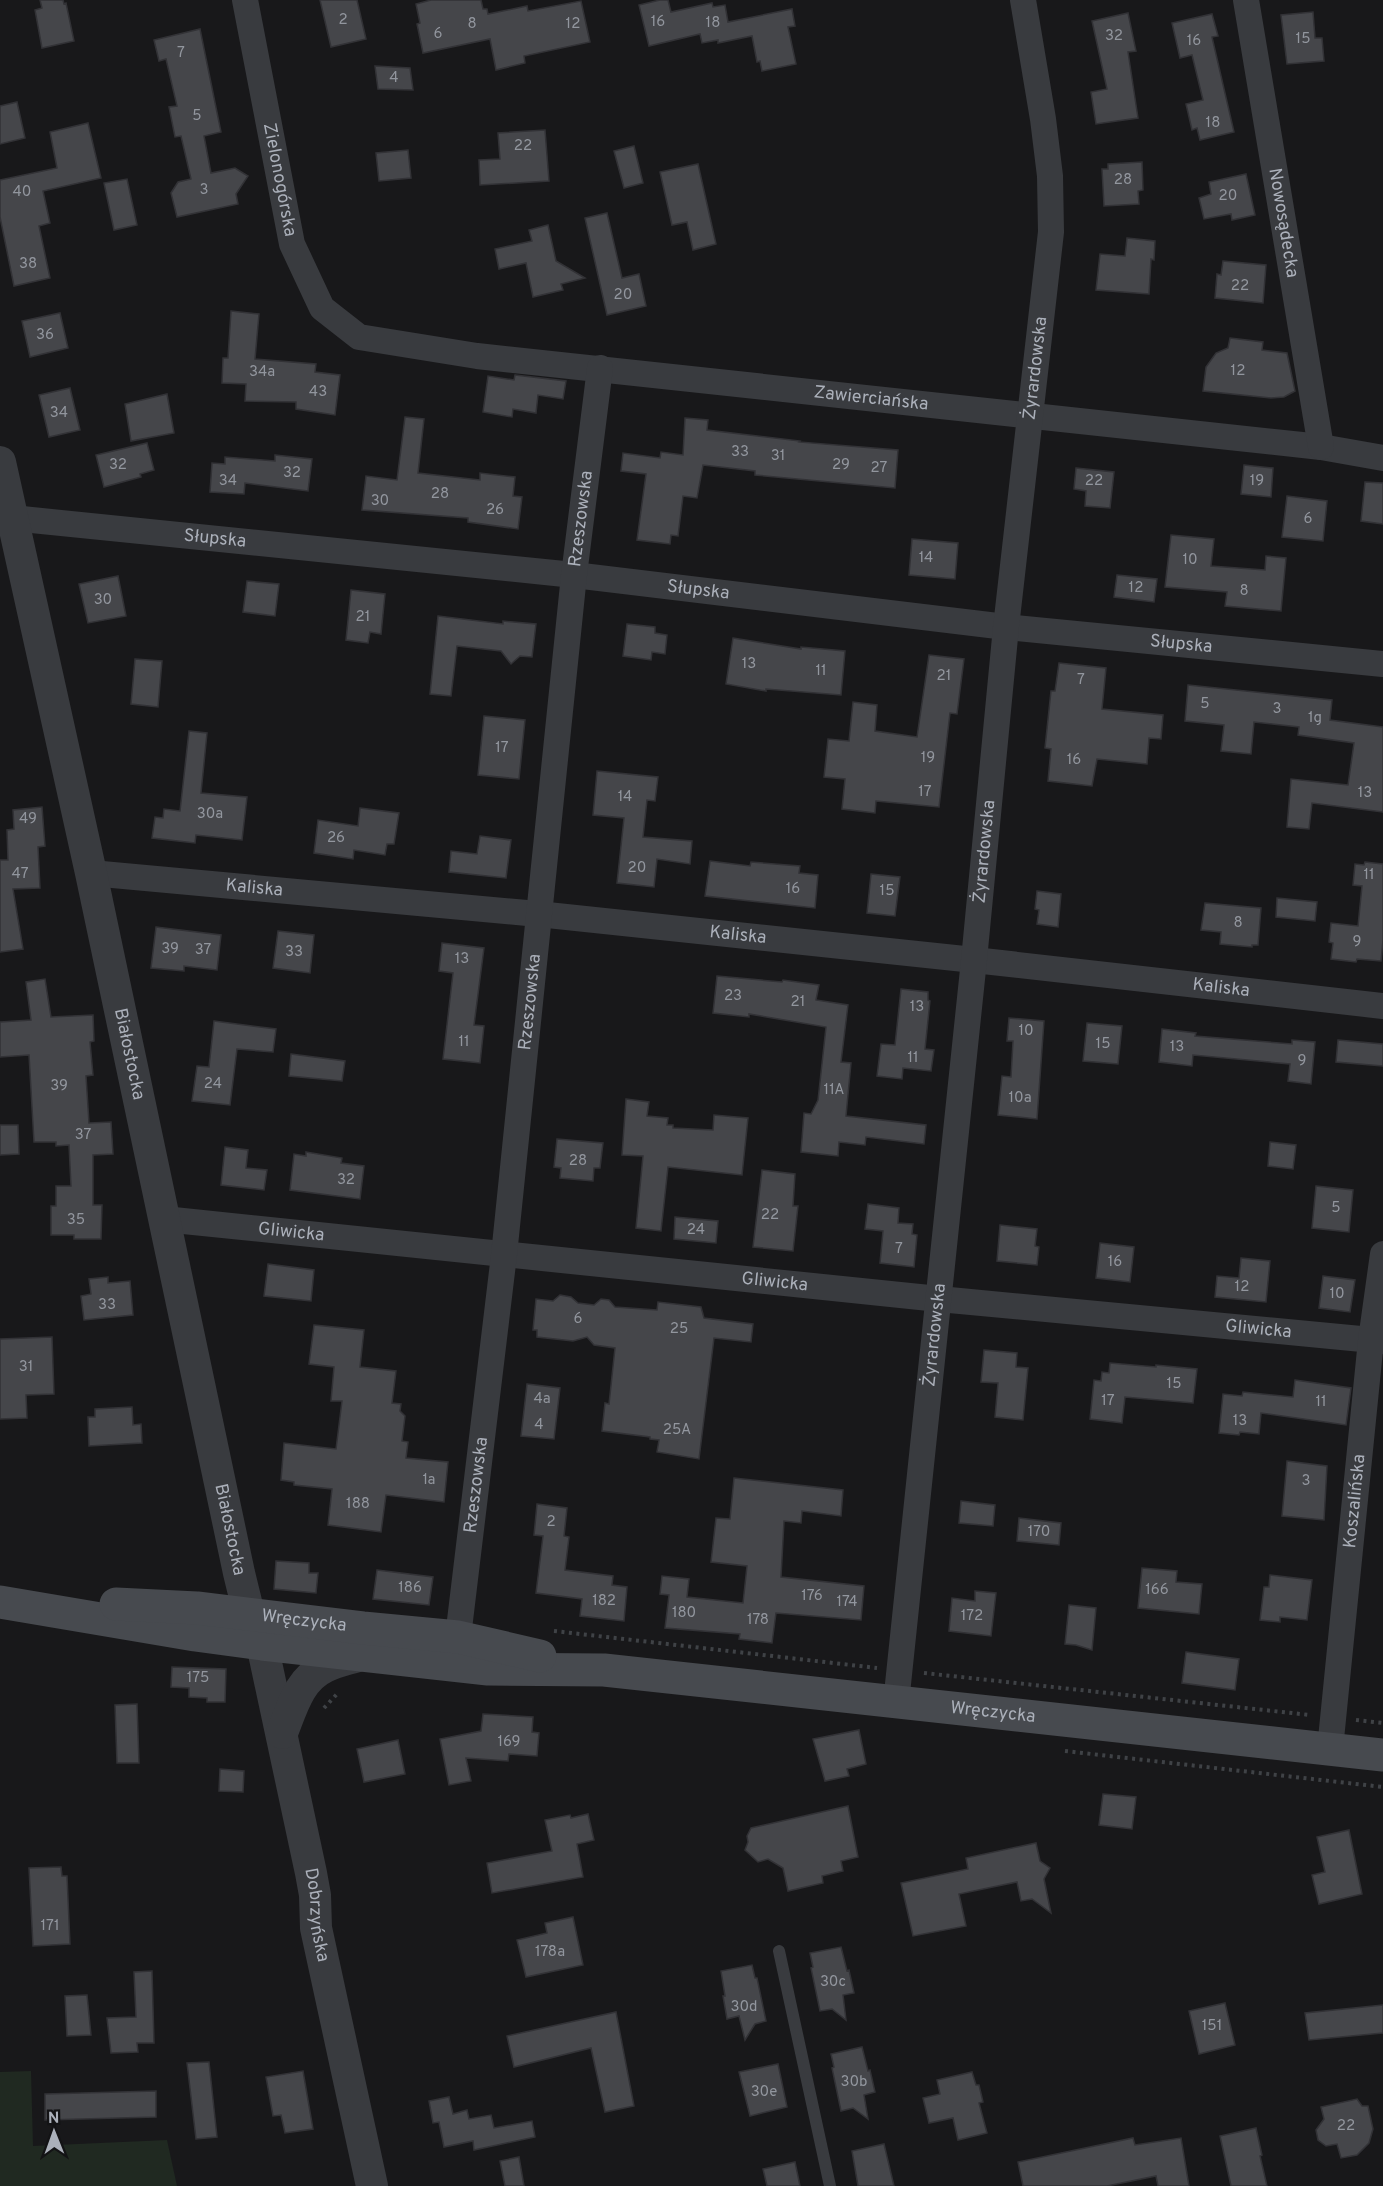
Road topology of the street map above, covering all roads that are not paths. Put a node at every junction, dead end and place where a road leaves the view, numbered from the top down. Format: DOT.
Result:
graph roads {
  1 [pos="246,0"];
  2 [pos="1023,0"];
  3 [pos="1246,0"];
  4 [pos="359,337"];
  5 [pos="600,368"];
  6 [pos="1032,415"];
  7 [pos="1321,447"];
  8 [pos="1383,458"];
  9 [pos="0,462"];
  10 [pos="12,518"];
  11 [pos="574,575"];
  12 [pos="1006,627"];
  13 [pos="1383,664"];
  14 [pos="91,873"];
  15 [pos="538,914"];
  16 [pos="974,960"];
  17 [pos="1383,1006"];
  18 [pos="164,1219"];
  19 [pos="1383,1254"];
  20 [pos="504,1255"];
  21 [pos="939,1299"];
  22 [pos="1377,1340"];
  23 [pos="0,1600"];
  24 [pos="249,1614"];
  25 [pos="292,1619"];
  26 [pos="458,1637"];
  27 [pos="262,1644"];
  28 [pos="361,1655"];
  29 [pos="604,1670"];
  30 [pos="896,1703"];
  31 [pos="282,1733"];
  32 [pos="1330,1749"];
  33 [pos="1383,1755"];
  34 [pos="779,1951"];
  35 [pos="372,2186"];
  36 [pos="830,2186"];
  1 -- 4 [label="street, Zielonogórska"];
  2 -- 6 [label="street, Żyrardowska"];
  3 -- 7 [label="street, Nowosądecka"];
  4 -- 5 [label="street, Zawierciańska"];
  5 -- 6 [label="street, Zawierciańska"];
  5 -- 11 [label="street, Rzeszowska"];
  6 -- 7 [label="street, Zawierciańska"];
  6 -- 12 [label="street, Żyrardowska"];
  7 -- 8 [label="street, Zawierciańska"];
  9 -- 10 [label="street, Białostocka"];
  10 -- 11 [label="street, Słupska"];
  10 -- 14 [label="street, Białostocka"];
  11 -- 12 [label="street, Słupska"];
  11 -- 15 [label="street, Rzeszowska"];
  12 -- 13 [label="street, Słupska"];
  12 -- 16 [label="street, Żyrardowska"];
  14 -- 15 [label="street, Kaliska"];
  14 -- 18 [label="street, Białostocka"];
  15 -- 16 [label="street, Kaliska"];
  15 -- 20 [label="street, Rzeszowska"];
  16 -- 17 [label="street, Kaliska"];
  16 -- 21 [label="street, Żyrardowska"];
  18 -- 20 [label="street, Gliwicka"];
  18 -- 24 [label="street, Białostocka"];
  19 -- 22 [label="street, Koszalińska"];
  20 -- 21 [label="street, Gliwicka"];
  20 -- 26 [label="street, Rzeszowska"];
  21 -- 22 [label="street, Gliwicka"];
  21 -- 30 [label="street, Żyrardowska"];
  22 -- 32 [label="street, Koszalińska"];
  23 -- 24 [label="main road, Wręczycka"];
  23 -- 27 [label="main road, Wręczycka"];
  24 -- 25 [label="main road, Wręczycka"];
  24 -- 27 [label="street, Białostocka"];
  25 -- 26 [label="main road, Wręczycka"];
  25 -- 27 [label="street"];
  26 -- 29 [label="main road, Wręczycka"];
  27 -- 28 [label="main road, Wręczycka"];
  27 -- 31 [label="street, Dobrzyńska"];
  28 -- 29 [label="main road, Wręczycka"];
  28 -- 31 [label="street"];
  29 -- 30 [label="main road, Wręczycka"];
  30 -- 32 [label="main road, Wręczycka"];
  31 -- 35 [label="street, Dobrzyńska"];
  32 -- 33 [label="main road, Wręczycka"];
  34 -- 36 [label="lane"];
}
